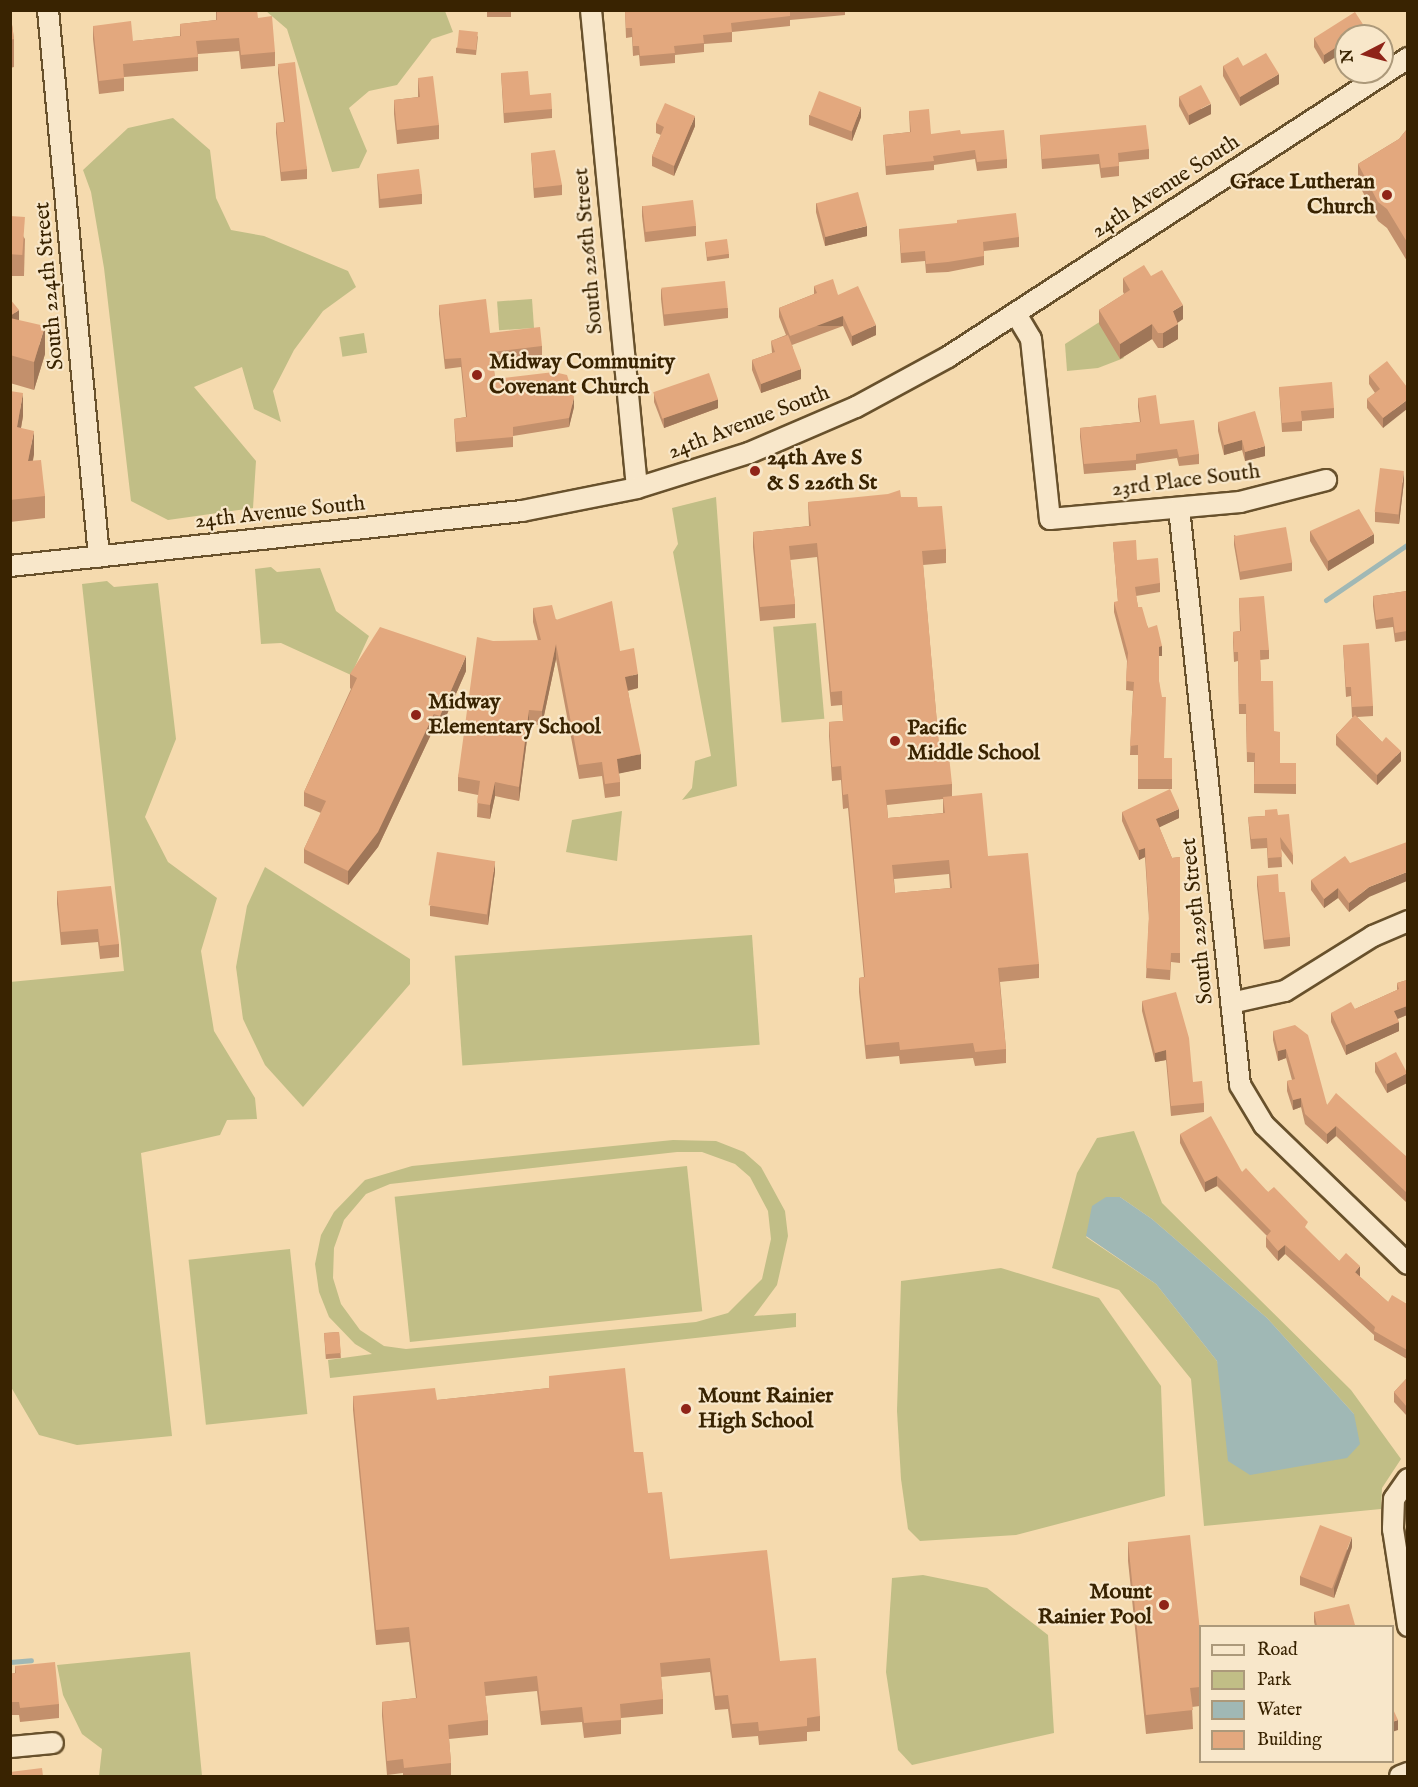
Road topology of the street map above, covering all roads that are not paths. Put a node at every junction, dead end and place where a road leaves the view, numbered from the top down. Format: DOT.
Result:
graph roads {
  1 [pos="48,10"];
  2 [pos="591,10"];
  3 [pos="1407,58"];
  4 [pos="1016,314"];
  5 [pos="1326,480"];
  6 [pos="637,488"];
  7 [pos="1179,508"];
  8 [pos="99,557"];
  9 [pos="10,566"];
  10 [pos="1407,921"];
  11 [pos="1230,1003"];
  12 [pos="1407,1264"];
  13 [pos="1407,1479"];
  14 [pos="1407,1626"];
  15 [pos="53,1743"];
  16 [pos="10,1747"];
  17 [pos="1407,1773"];
  18 [pos="1400,1776"];
  1 -- 8 [label="street, South 224th Street"];
  2 -- 6 [label="street, South 226th Street"];
  3 -- 4 [label="street, 24th Avenue South"];
  4 -- 6 [label="street, 24th Avenue South"];
  4 -- 7 [label="street, 23rd Place South"];
  5 -- 7 [label="street, 23rd Place South"];
  6 -- 8 [label="street, 24th Avenue South"];
  7 -- 11 [label="street, South 229th Street"];
  8 -- 9 [label="street, 24th Avenue South"];
  10 -- 11 [label="street"];
  11 -- 12 [label="street, South 229th Street"];
  13 -- 14 [label="street"];
  15 -- 16 [label="street"];
  17 -- 18 [label="street"];
}
